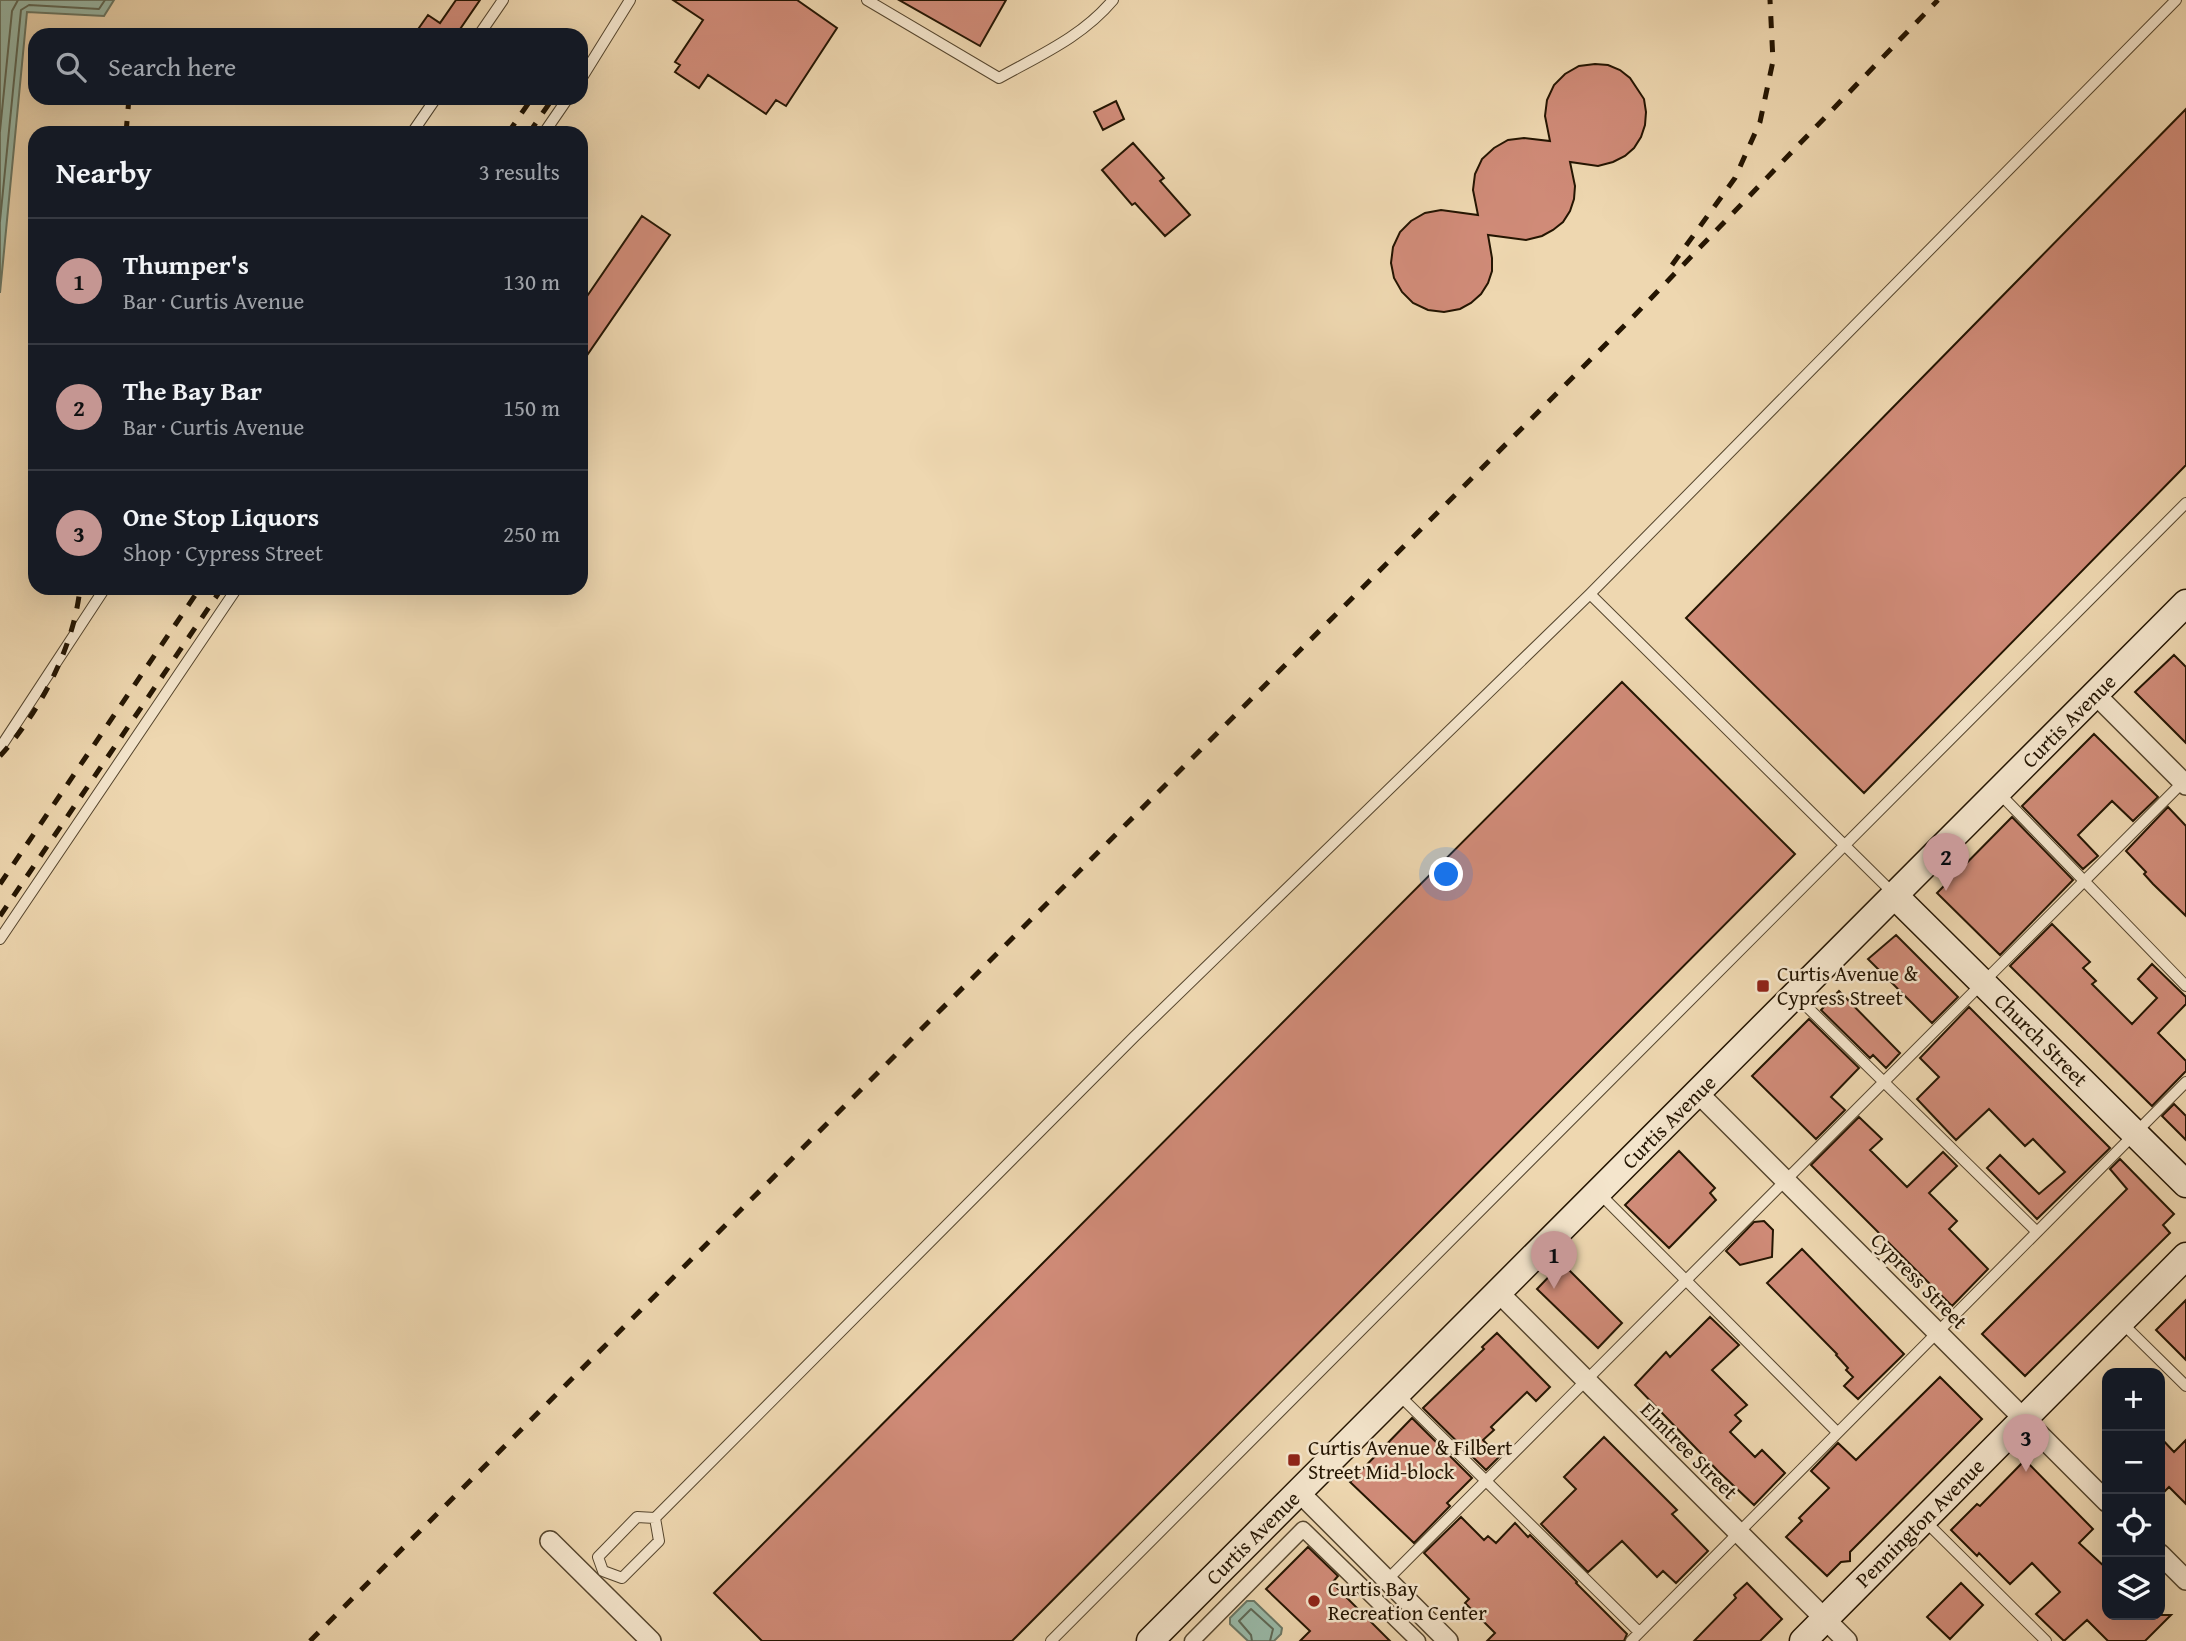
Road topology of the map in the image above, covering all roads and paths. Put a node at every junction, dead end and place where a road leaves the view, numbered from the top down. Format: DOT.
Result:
graph roads {
  1 [pos="503,0"];
  2 [pos="630,0"];
  3 [pos="867,0"];
  4 [pos="1113,0"];
  5 [pos="2176,0"];
  6 [pos="484,28"];
  7 [pos="588,68"];
  8 [pos="431,105"];
  9 [pos="563,105"];
  10 [pos="417,126"];
  11 [pos="549,126"];
  12 [pos="2186,503"];
  13 [pos="1590,594"];
  14 [pos="100,595"];
  15 [pos="232,595"];
  16 [pos="2183,613"];
  17 [pos="2095,694"];
  18 [pos="0,748"];
  19 [pos="2185,782"];
  20 [pos="1997,792"];
  21 [pos="1844,845"];
  22 [pos="2084,881"];
  23 [pos="1895,896"];
  24 [pos="0,939"];
  25 [pos="1983,983"];
  26 [pos="2186,986"];
  27 [pos="1795,996"];
  28 [pos="1884,1082"];
  29 [pos="2186,1082"];
  30 [pos="1698,1093"];
  31 [pos="2135,1133"];
  32 [pos="1786,1181"];
  33 [pos="2186,1184"];
  34 [pos="1598,1193"];
  35 [pos="2036,1232"];
  36 [pos="2186,1256"];
  37 [pos="1686,1280"];
  38 [pos="1499,1293"];
  39 [pos="2121,1321"];
  40 [pos="1937,1332"];
  41 [pos="1587,1381"];
  42 [pos="2186,1386"];
  43 [pos="1397,1394"];
  44 [pos="2024,1418"];
  45 [pos="1837,1432"];
  46 [pos="1486,1481"];
  47 [pos="1299,1492"];
  48 [pos="2102,1497"];
  49 [pos="655,1518"];
  50 [pos="1923,1520"];
  51 [pos="1738,1532"];
  52 [pos="551,1541"];
  53 [pos="2163,1557"];
  54 [pos="597,1577"];
  55 [pos="1387,1580"];
  56 [pos="2186,1580"];
  57 [pos="1825,1618"];
  58 [pos="1639,1632"];
  59 [pos="651,1641"];
  60 [pos="1051,1641"];
  61 [pos="1150,1641"];
  62 [pos="1192,1641"];
  63 [pos="1418,1641"];
  64 [pos="1448,1641"];
  65 [pos="1631,1641"];
  66 [pos="1802,1641"];
  67 [pos="1847,1641"];
  68 [pos="2046,1641"];
  1 -- 6 [label="lane"];
  2 -- 7 [label="lane"];
  3 -- 4 [label="lane"];
  5 -- 13 [label="lane"];
  8 -- 10 [label="lane"];
  9 -- 11 [label="lane"];
  12 -- 21 [label="lane"];
  13 -- 21 [label="lane"];
  13 -- 49 [label="lane"];
  14 -- 18 [label="lane"];
  15 -- 24 [label="lane"];
  16 -- 17 [label="main road, Curtis Avenue"];
  17 -- 19 [label="street"];
  17 -- 20 [label="main road, Curtis Avenue"];
  19 -- 22 [label="lane"];
  20 -- 22 [label="lane"];
  20 -- 23 [label="main road, Curtis Avenue"];
  21 -- 23 [label="lane"];
  21 -- 60 [label="lane"];
  22 -- 25 [label="lane"];
  22 -- 26 [label="lane"];
  23 -- 25 [label="main road, Church Street"];
  23 -- 27 [label="main road, Curtis Avenue"];
  25 -- 28 [label="lane"];
  25 -- 31 [label="main road, Church Street"];
  27 -- 28 [label="lane"];
  27 -- 30 [label="main road, Curtis Avenue"];
  28 -- 32 [label="lane"];
  28 -- 35 [label="lane"];
  29 -- 31 [label="lane"];
  30 -- 32 [label="street, Cypress Street"];
  30 -- 34 [label="main road, Curtis Avenue"];
  31 -- 33 [label="main road, Church Street"];
  31 -- 35 [label="lane"];
  32 -- 37 [label="lane"];
  32 -- 40 [label="street, Cypress Street"];
  34 -- 37 [label="lane"];
  34 -- 38 [label="main road, Curtis Avenue"];
  35 -- 40 [label="lane"];
  36 -- 39 [label="main road, Pennington Avenue"];
  37 -- 41 [label="lane"];
  37 -- 45 [label="lane"];
  38 -- 41 [label="street, Elmtree Street"];
  38 -- 43 [label="main road, Curtis Avenue"];
  39 -- 42 [label="lane"];
  39 -- 44 [label="main road, Pennington Avenue"];
  40 -- 44 [label="street, Cypress Street"];
  40 -- 45 [label="lane"];
  41 -- 46 [label="lane"];
  41 -- 51 [label="street, Elmtree Street"];
  43 -- 46 [label="lane"];
  43 -- 47 [label="main road, Curtis Avenue"];
  44 -- 48 [label="street, Cypress Street"];
  44 -- 50 [label="main road, Pennington Avenue"];
  45 -- 51 [label="lane"];
  46 -- 55 [label="lane"];
  46 -- 58 [label="lane"];
  47 -- 55 [label="street"];
  47 -- 61 [label="main road, Curtis Avenue"];
  49 -- 54 [label="lane"];
  49 -- 54 [label="lane"];
  50 -- 57 [label="main road, Pennington Avenue"];
  50 -- 68 [label="lane"];
  51 -- 57 [label="street, Elmtree Street"];
  51 -- 58 [label="lane"];
  52 -- 54 [label="street"];
  53 -- 56 [label="street"];
  54 -- 59 [label="street"];
  55 -- 64 [label="street"];
  57 -- 66 [label="main road, Pennington Avenue"];
  57 -- 67 [label="street, Elmtree Street"];
  58 -- 65 [label="lane"];
  62 -- 63 [label="street"];
}
